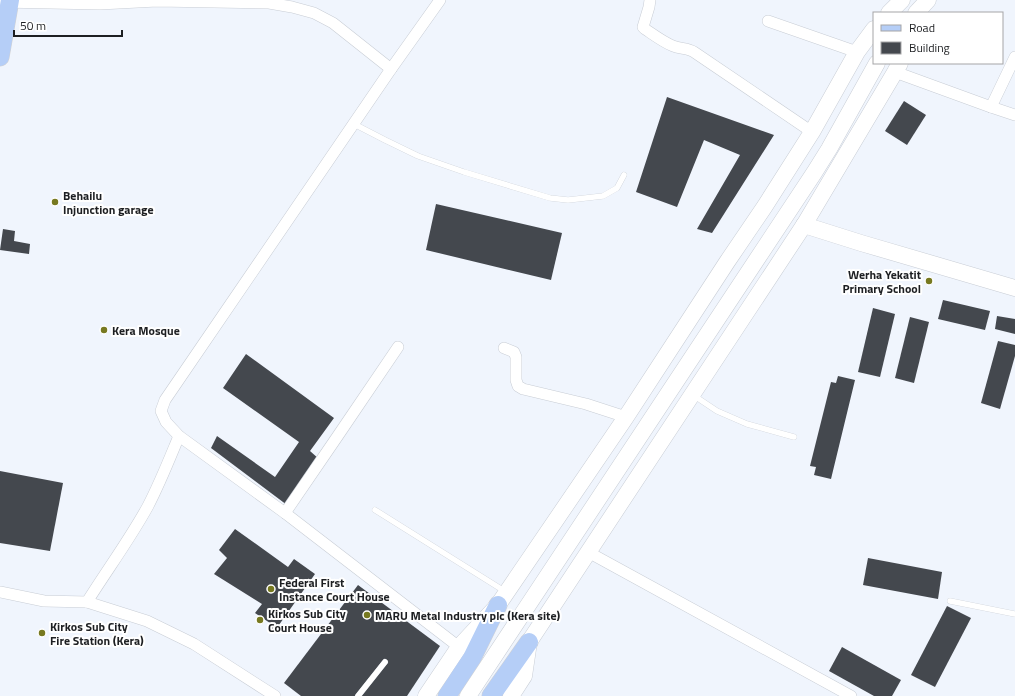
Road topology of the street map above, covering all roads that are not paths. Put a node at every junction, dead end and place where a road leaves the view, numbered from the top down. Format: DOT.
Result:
graph roads {
  1 [pos="440,0"];
  2 [pos="650,0"];
  3 [pos="902,0"];
  4 [pos="907,0"];
  5 [pos="928,0"];
  6 [pos="6,1"];
  7 [pos="890,12"];
  8 [pos="901,12"];
  9 [pos="917,12"];
  10 [pos="922,12"];
  11 [pos="768,21"];
  12 [pos="873,30"];
  13 [pos="857,52"];
  14 [pos="0,57"];
  15 [pos="1015,57"];
  16 [pos="876,64"];
  17 [pos="897,68"];
  18 [pos="391,70"];
  19 [pos="991,107"];
  20 [pos="1015,115"];
  21 [pos="354,124"];
  22 [pos="812,132"];
  23 [pos="624,175"];
  24 [pos="804,225"];
  25 [pos="1015,288"];
  26 [pos="398,347"];
  27 [pos="504,348"];
  28 [pos="692,395"];
  29 [pos="626,418"];
  30 [pos="179,436"];
  31 [pos="794,437"];
  32 [pos="375,510"];
  33 [pos="284,513"];
  34 [pos="588,552"];
  35 [pos="0,592"];
  36 [pos="502,598"];
  37 [pos="950,601"];
  38 [pos="87,602"];
  39 [pos="1015,614"];
  40 [pos="529,642"];
  41 [pos="459,647"];
  42 [pos="385,662"];
  43 [pos="276,696"];
  44 [pos="358,696"];
  45 [pos="426,696"];
  46 [pos="447,696"];
  47 [pos="468,696"];
  48 [pos="491,696"];
  49 [pos="511,696"];
  50 [pos="850,696"];
  1 -- 18 [label="street"];
  2 -- 22 [label="street"];
  3 -- 7 [label="main road"];
  4 -- 8 [label="main road"];
  5 -- 9 [label="main road"];
  5 -- 10 [label="main road"];
  6 -- 14 [label="main road"];
  6 -- 18 [label="street"];
  11 -- 13 [label="street"];
  12 -- 13 [label="main road"];
  13 -- 22 [label="main road"];
  15 -- 19 [label="street"];
  16 -- 47 [label="main road"];
  17 -- 19 [label="street"];
  17 -- 24 [label="main road"];
  18 -- 21 [label="street"];
  19 -- 20 [label="street"];
  21 -- 23 [label="lane"];
  21 -- 30 [label="street"];
  22 -- 29 [label="main road"];
  24 -- 25 [label="main road"];
  24 -- 28 [label="main road"];
  26 -- 33 [label="street"];
  27 -- 29 [label="street"];
  28 -- 31 [label="lane"];
  28 -- 34 [label="main road"];
  29 -- 36 [label="main road"];
  30 -- 33 [label="street"];
  30 -- 38 [label="street"];
  32 -- 36 [label="lane"];
  33 -- 41 [label="street"];
  34 -- 40 [label="main road"];
  34 -- 50 [label="street"];
  35 -- 38 [label="street"];
  36 -- 41 [label="main road"];
  36 -- 46 [label="main road"];
  37 -- 39 [label="lane"];
  38 -- 43 [label="street"];
  40 -- 48 [label="main road"];
  40 -- 49 [label="main road"];
  41 -- 45 [label="main road"];
  42 -- 44 [label="lane"];
}
